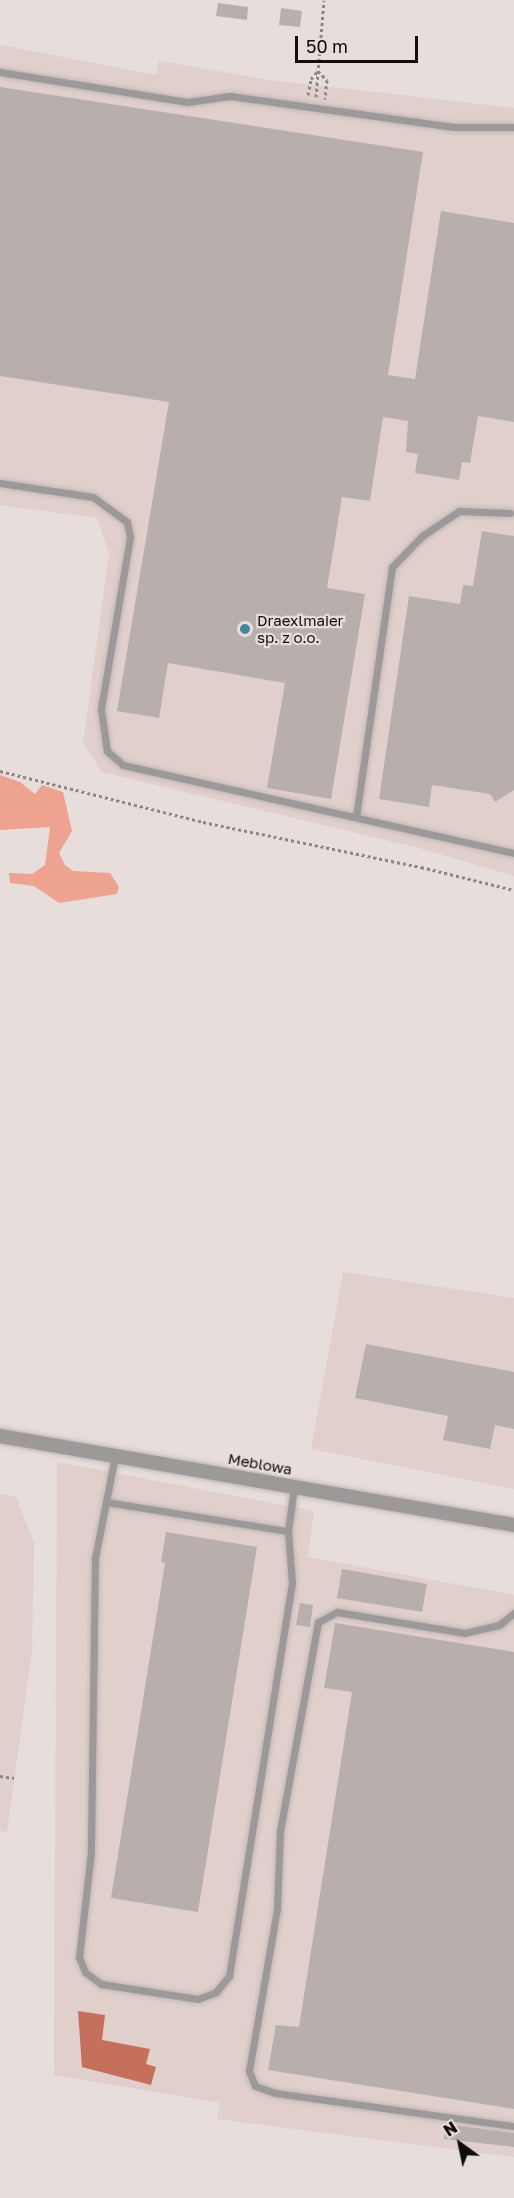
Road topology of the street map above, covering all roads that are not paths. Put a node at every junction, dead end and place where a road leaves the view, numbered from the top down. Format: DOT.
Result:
graph roads {
  1 [pos="0,72"];
  2 [pos="514,127"];
  3 [pos="0,483"];
  4 [pos="510,513"];
  5 [pos="356,818"];
  6 [pos="514,853"];
  7 [pos="0,1436"];
  8 [pos="115,1456"];
  9 [pos="294,1487"];
  10 [pos="106,1502"];
  11 [pos="514,1525"];
  12 [pos="288,1531"];
  13 [pos="514,1613"];
  14 [pos="514,2126"];
  1 -- 2 [label="lane"];
  3 -- 5 [label="lane"];
  4 -- 5 [label="lane"];
  5 -- 6 [label="lane"];
  7 -- 8 [label="street, Meblowa"];
  8 -- 9 [label="street, Meblowa"];
  8 -- 10 [label="lane"];
  9 -- 11 [label="street, Meblowa"];
  9 -- 12 [label="lane"];
  10 -- 12 [label="lane"];
  10 -- 12 [label="lane"];
  13 -- 14 [label="lane"];
}
